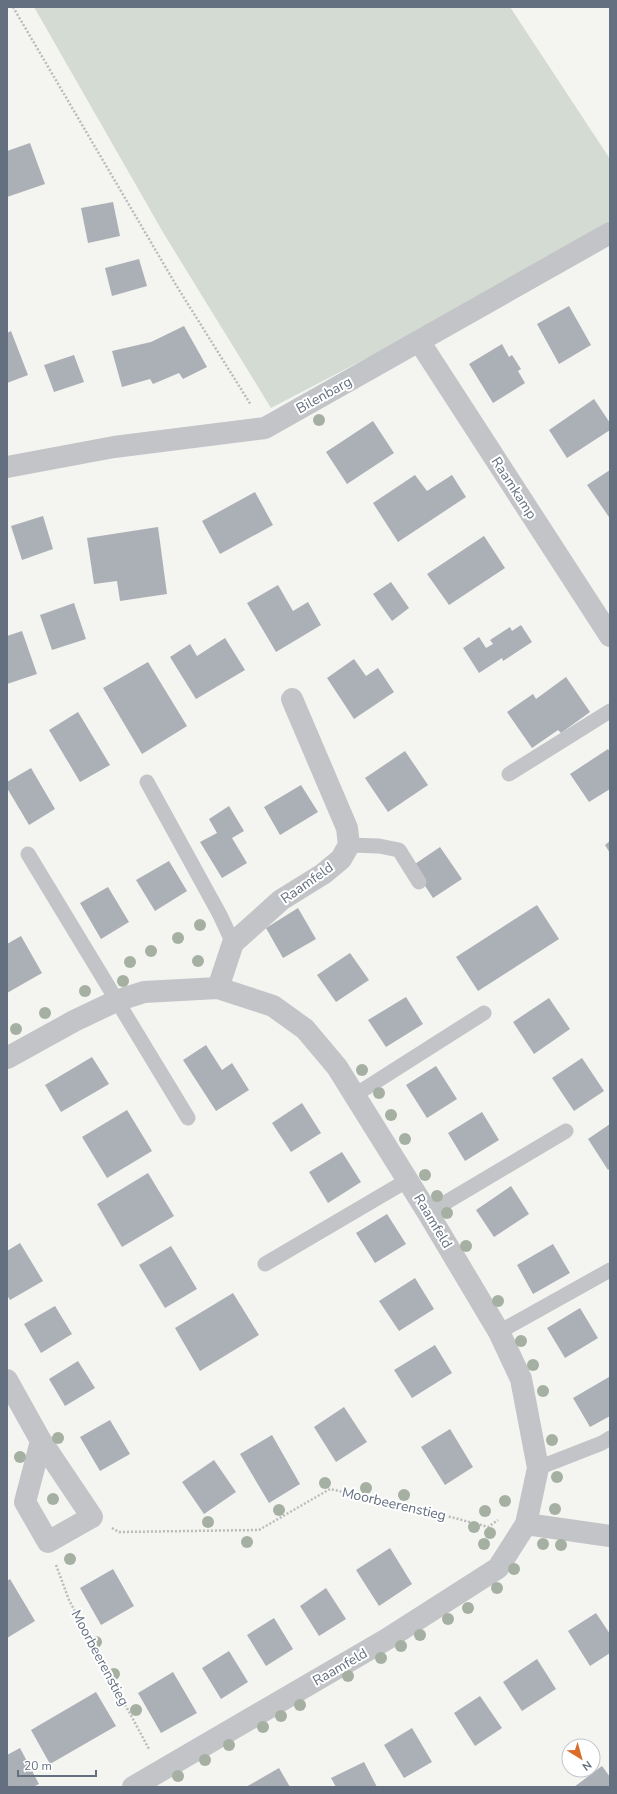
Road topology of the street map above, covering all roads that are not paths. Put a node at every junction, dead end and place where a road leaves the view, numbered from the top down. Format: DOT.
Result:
graph roads {
  1 [pos="610,233"];
  2 [pos="419,341"];
  3 [pos="7,468"];
  4 [pos="610,636"];
  5 [pos="292,699"];
  6 [pos="610,711"];
  7 [pos="509,774"];
  8 [pos="147,782"];
  9 [pos="349,845"];
  10 [pos="28,854"];
  11 [pos="419,882"];
  12 [pos="233,943"];
  13 [pos="218,988"];
  14 [pos="116,1001"];
  15 [pos="484,1013"];
  16 [pos="7,1058"];
  17 [pos="355,1095"];
  18 [pos="188,1118"];
  19 [pos="566,1131"];
  20 [pos="408,1180"];
  21 [pos="428,1213"];
  22 [pos="265,1264"];
  23 [pos="610,1270"];
  24 [pos="499,1332"];
  25 [pos="7,1380"];
  26 [pos="610,1438"];
  27 [pos="41,1441"];
  28 [pos="538,1468"];
  29 [pos="526,1524"];
  30 [pos="610,1536"];
  31 [pos="134,1787"];
  1 -- 2 [label="street, Bilenbarg"];
  2 -- 3 [label="street, Bilenbarg"];
  2 -- 4 [label="street, Raamkamp"];
  5 -- 9 [label="street"];
  6 -- 7 [label="lane"];
  8 -- 12 [label="lane"];
  9 -- 11 [label="lane"];
  9 -- 12 [label="street, Raamfeld"];
  10 -- 14 [label="lane"];
  12 -- 13 [label="street"];
  13 -- 14 [label="street, Raamfeld"];
  13 -- 17 [label="street, Raamfeld"];
  14 -- 16 [label="street, Raamfeld"];
  14 -- 18 [label="lane"];
  15 -- 17 [label="lane"];
  17 -- 20 [label="street, Raamfeld"];
  19 -- 21 [label="lane"];
  20 -- 21 [label="street, Raamfeld"];
  20 -- 22 [label="lane"];
  21 -- 24 [label="street, Raamfeld"];
  23 -- 24 [label="lane"];
  24 -- 28 [label="street, Raamfeld"];
  25 -- 27 [label="street"];
  26 -- 28 [label="lane"];
  27 -- 27 [label="street"];
  28 -- 29 [label="street, Raamfeld"];
  29 -- 30 [label="street"];
  29 -- 31 [label="street, Raamfeld"];
}
